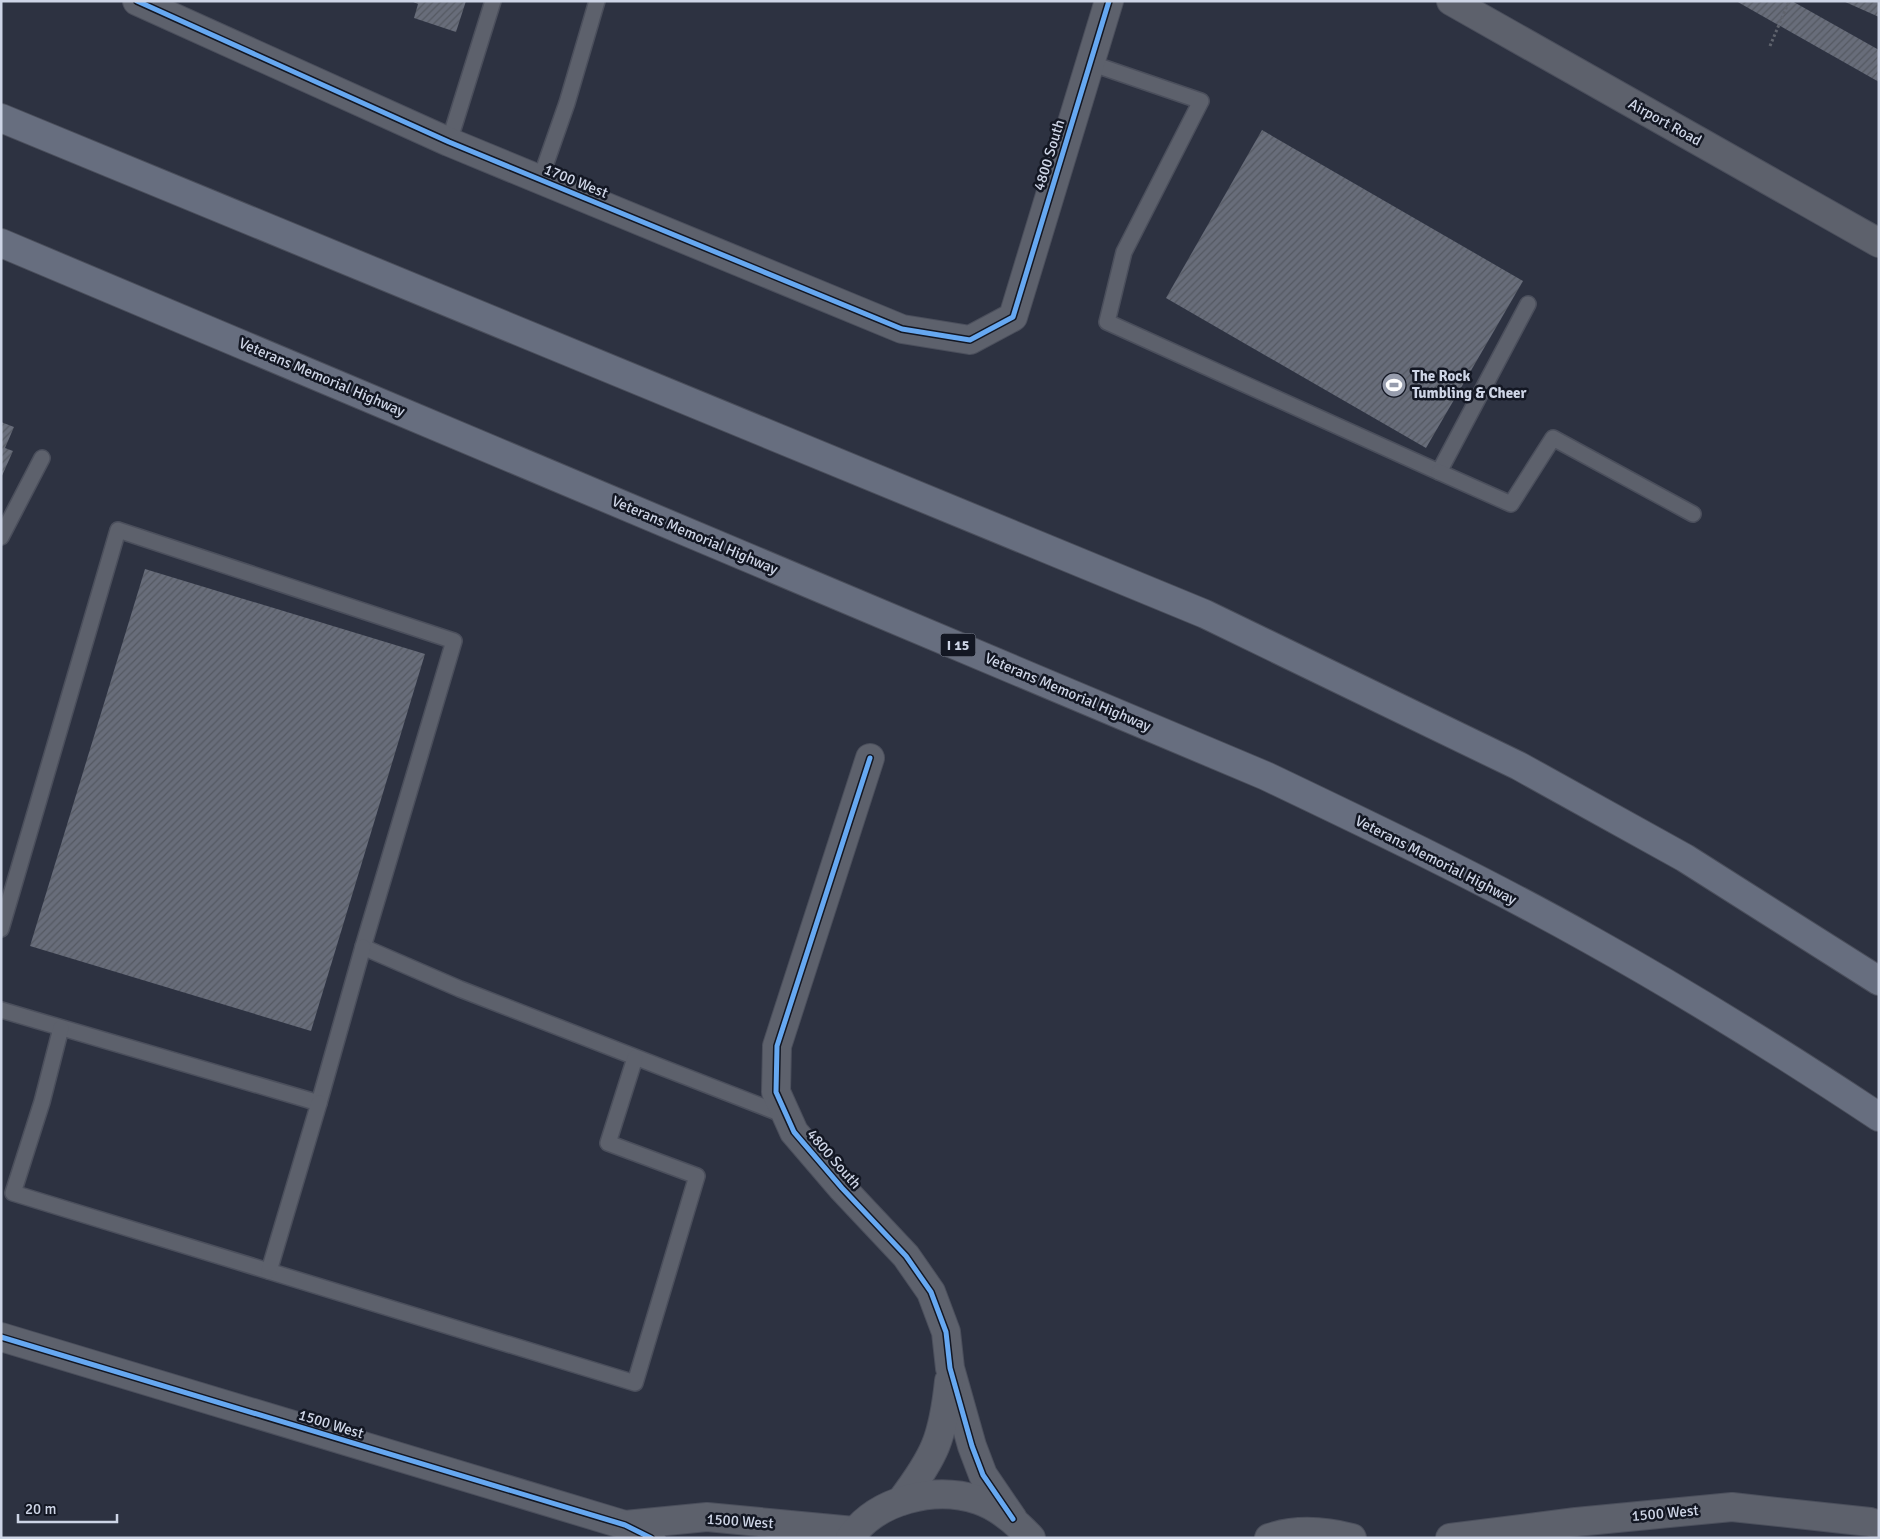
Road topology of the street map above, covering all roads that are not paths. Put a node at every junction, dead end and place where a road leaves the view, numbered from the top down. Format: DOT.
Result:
graph roads {
  1 [pos="137,1"];
  2 [pos="492,1"];
  3 [pos="597,1"];
  4 [pos="1109,1"];
  5 [pos="1451,1"];
  6 [pos="1090,63"];
  7 [pos="1,118"];
  8 [pos="449,142"];
  9 [pos="540,180"];
  10 [pos="1,243"];
  11 [pos="1879,243"];
  12 [pos="1528,304"];
  13 [pos="1013,317"];
  14 [pos="42,458"];
  15 [pos="1439,472"];
  16 [pos="1693,514"];
  17 [pos="1,537"];
  18 [pos="870,758"];
  19 [pos="1,929"];
  20 [pos="363,947"];
  21 [pos="1879,981"];
  22 [pos="1,1010"];
  23 [pos="62,1028"];
  24 [pos="634,1058"];
  25 [pos="319,1103"];
  26 [pos="788,1116"];
  27 [pos="1879,1117"];
  28 [pos="269,1271"];
  29 [pos="1,1338"];
  30 [pos="950,1368"];
  31 [pos="901,1501"];
  32 [pos="625,1525"];
  33 [pos="1879,1525"];
  34 [pos="1022,1528"];
  35 [pos="852,1534"];
  36 [pos="651,1538"];
  37 [pos="1269,1538"];
  38 [pos="1352,1538"];
  39 [pos="1450,1538"];
  1 -- 8 [label="street, 1700 West"];
  2 -- 8 [label="lane"];
  3 -- 9 [label="lane"];
  4 -- 6 [label="street, 4800 South"];
  5 -- 11 [label="street, Airport Road"];
  6 -- 13 [label="street, 4800 South"];
  6 -- 15 [label="lane"];
  7 -- 21 [label="highway"];
  8 -- 9 [label="street, 1700 West"];
  9 -- 13 [label="street, 1700 West"];
  10 -- 27 [label="highway, Veterans Memorial Highway / I 15"];
  12 -- 15 [label="lane"];
  14 -- 17 [label="lane"];
  15 -- 16 [label="lane"];
  18 -- 26 [label="street, 4800 South"];
  19 -- 20 [label="lane"];
  20 -- 24 [label="lane"];
  20 -- 25 [label="lane"];
  22 -- 23 [label="lane"];
  23 -- 25 [label="lane"];
  23 -- 28 [label="lane"];
  24 -- 26 [label="lane"];
  24 -- 28 [label="lane"];
  25 -- 28 [label="lane"];
  26 -- 30 [label="street, 4800 South"];
  29 -- 32 [label="street, 1500 West"];
  30 -- 31 [label="street, 4800 South"];
  30 -- 34 [label="street, 4800 South"];
  31 -- 34 [label="street"];
  31 -- 35 [label="street"];
  32 -- 35 [label="street, 1500 West"];
  32 -- 36 [label="street, 1500 West"];
  33 -- 39 [label="street, 1500 West"];
  37 -- 38 [label="street"];
}
